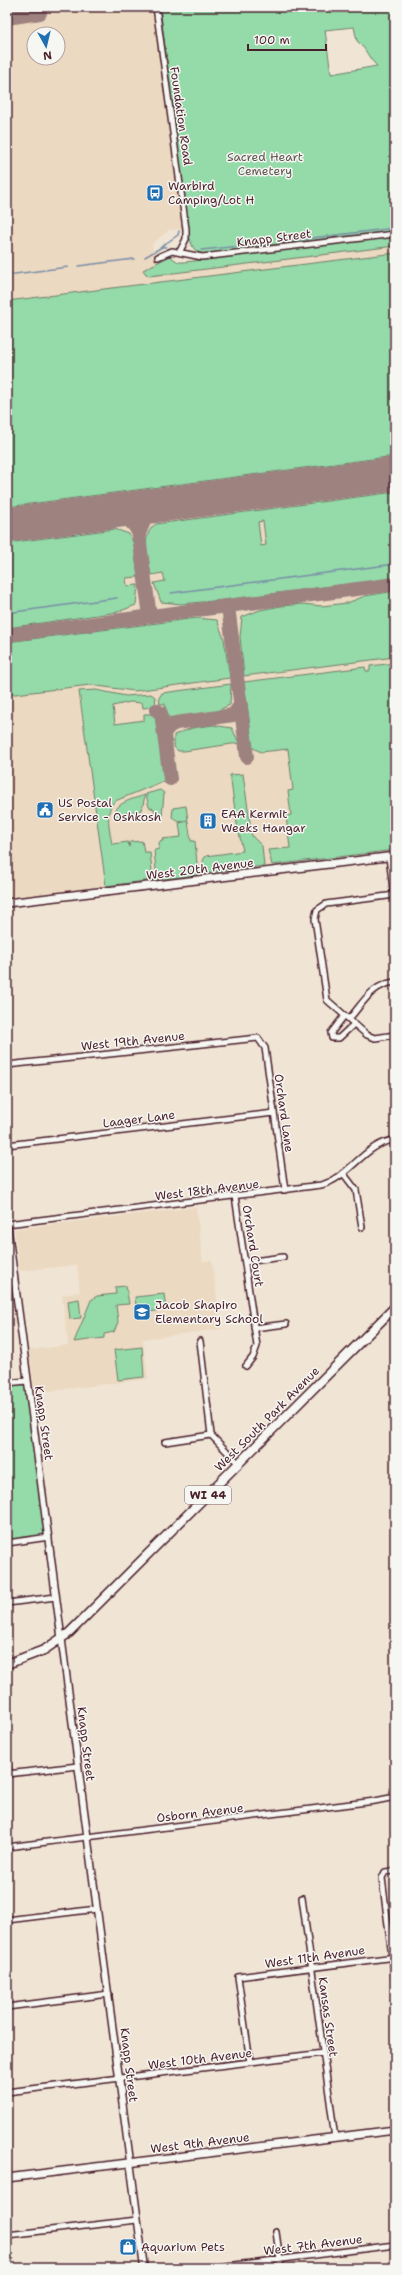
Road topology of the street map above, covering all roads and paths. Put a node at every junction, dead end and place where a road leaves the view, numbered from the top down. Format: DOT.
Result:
graph roads {
  1 [pos="156,7"];
  2 [pos="395,234"];
  3 [pos="180,251"];
  4 [pos="158,257"];
  5 [pos="392,856"];
  6 [pos="394,895"];
  7 [pos="7,903"];
  8 [pos="395,904"];
  9 [pos="395,982"];
  10 [pos="344,1016"];
  11 [pos="349,1019"];
  12 [pos="354,1024"];
  13 [pos="395,1035"];
  14 [pos="260,1040"];
  15 [pos="7,1065"];
  16 [pos="274,1113"];
  17 [pos="395,1140"];
  18 [pos="7,1145"];
  19 [pos="343,1173"];
  20 [pos="285,1190"];
  21 [pos="235,1196"];
  22 [pos="7,1224"];
  23 [pos="362,1227"];
  24 [pos="283,1257"];
  25 [pos="245,1262"];
  26 [pos="395,1307"];
  27 [pos="286,1324"];
  28 [pos="254,1328"];
  29 [pos="200,1341"];
  30 [pos="246,1366"];
  31 [pos="27,1381"];
  32 [pos="7,1383"];
  33 [pos="211,1435"];
  34 [pos="165,1442"];
  35 [pos="239,1464"];
  36 [pos="49,1537"];
  37 [pos="7,1543"];
  38 [pos="56,1597"];
  39 [pos="7,1603"];
  40 [pos="62,1639"];
  41 [pos="7,1664"];
  42 [pos="7,1757"];
  43 [pos="78,1766"];
  44 [pos="8,1774"];
  45 [pos="395,1797"];
  46 [pos="88,1837"];
  47 [pos="7,1847"];
  48 [pos="395,1871"];
  49 [pos="302,1898"];
  50 [pos="97,1909"];
  51 [pos="7,1920"];
  52 [pos="394,1957"];
  53 [pos="311,1967"];
  54 [pos="395,1980"];
  55 [pos="109,1994"];
  56 [pos="7,2007"];
  57 [pos="323,2053"];
  58 [pos="250,2062"];
  59 [pos="119,2079"];
  60 [pos="7,2092"];
  61 [pos="395,2130"];
  62 [pos="335,2138"];
  63 [pos="130,2163"];
  64 [pos="7,2178"];
  65 [pos="137,2220"];
  66 [pos="276,2232"];
  67 [pos="7,2235"];
  68 [pos="395,2245"];
  69 [pos="280,2259"];
  70 [pos="144,2268"];
  71 [pos="210,2268"];
  72 [pos="281,2268"];
  1 -- 3 [label="street, Foundation Road"];
  2 -- 3 [label="street, Knapp Street"];
  3 -- 4 [label="street, Knapp Street"];
  5 -- 6 [label="street"];
  5 -- 7 [label="main road, West 20th Avenue"];
  6 -- 8 [label="street"];
  6 -- 10 [label="street"];
  9 -- 11 [label="street"];
  10 -- 11 [label="street"];
  10 -- 12 [label="street"];
  11 -- 12 [label="street"];
  12 -- 13 [label="street"];
  14 -- 15 [label="street, West 19th Avenue"];
  14 -- 16 [label="street, Orchard Lane"];
  16 -- 18 [label="street, Laager Lane"];
  16 -- 20 [label="street, Orchard Lane"];
  17 -- 19 [label="street, West 18th Avenue"];
  19 -- 20 [label="street, West 18th Avenue"];
  19 -- 23 [label="street"];
  20 -- 21 [label="street, West 18th Avenue"];
  21 -- 22 [label="street, West 18th Avenue"];
  21 -- 25 [label="street, Orchard Court"];
  22 -- 31 [label="street, Knapp Street"];
  24 -- 25 [label="street"];
  25 -- 28 [label="street, Orchard Court"];
  26 -- 35 [label="main road, West South Park Avenue / WI 44"];
  27 -- 28 [label="street"];
  28 -- 30 [label="street, Orchard Court"];
  29 -- 33 [label="street"];
  31 -- 32 [label="street"];
  31 -- 36 [label="street, Knapp Street"];
  33 -- 34 [label="street"];
  33 -- 35 [label="street"];
  35 -- 40 [label="main road, West South Park Avenue / WI 44"];
  36 -- 37 [label="street"];
  36 -- 38 [label="street, Knapp Street"];
  38 -- 39 [label="street"];
  38 -- 40 [label="street, Knapp Street"];
  40 -- 41 [label="main road, West South Park Avenue / WI 44"];
  40 -- 43 [label="street, Knapp Street"];
  42 -- 44 [label="street"];
  43 -- 44 [label="street"];
  43 -- 46 [label="street, Knapp Street"];
  45 -- 46 [label="street, Osborn Avenue"];
  46 -- 47 [label="street, Osborn Avenue"];
  46 -- 50 [label="street, Knapp Street"];
  48 -- 52 [label="street"];
  49 -- 53 [label="street, Kansas Street"];
  50 -- 51 [label="street"];
  50 -- 55 [label="street, Knapp Street"];
  52 -- 53 [label="street, West 11th Avenue"];
  52 -- 54 [label="street"];
  53 -- 57 [label="street, Kansas Street"];
  53 -- 58 [label="street, West 11th Avenue"];
  55 -- 56 [label="street"];
  55 -- 59 [label="street, Knapp Street"];
  57 -- 58 [label="street, West 10th Avenue"];
  57 -- 62 [label="street, Kansas Street"];
  58 -- 59 [label="street, West 10th Avenue"];
  59 -- 60 [label="street, West 10th Avenue"];
  59 -- 63 [label="street, Knapp Street"];
  61 -- 62 [label="main road, West 9th Avenue"];
  62 -- 63 [label="main road, West 9th Avenue"];
  63 -- 64 [label="main road, West 9th Avenue"];
  63 -- 65 [label="street, Knapp Street"];
  65 -- 67 [label="street"];
  65 -- 70 [label="street, Knapp Street"];
  66 -- 69 [label="street"];
  68 -- 69 [label="street, West 7th Avenue"];
  69 -- 71 [label="street, West 7th Avenue"];
  69 -- 72 [label="street"];
}
